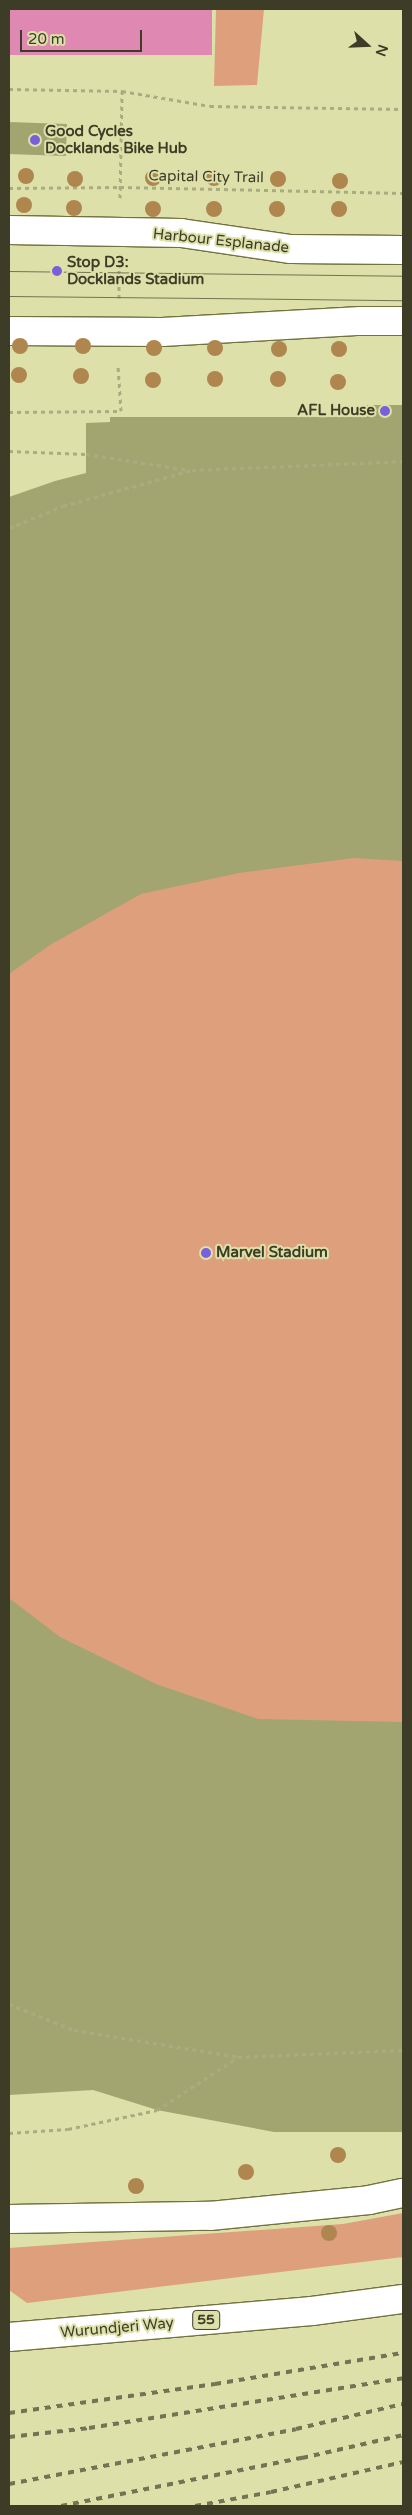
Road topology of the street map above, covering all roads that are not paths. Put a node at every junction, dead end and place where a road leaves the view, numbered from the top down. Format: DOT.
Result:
graph roads {
  1 [pos="9,230"];
  2 [pos="403,250"];
  3 [pos="403,321"];
  4 [pos="9,331"];
  5 [pos="403,2193"];
  6 [pos="9,2219"];
  7 [pos="403,2298"];
  8 [pos="9,2337"];
  1 -- 2 [label="main road, Harbour Esplanade"];
  3 -- 4 [label="main road"];
  5 -- 6 [label="main road"];
  7 -- 8 [label="main road, Wurundjeri Way / 55"];
}
